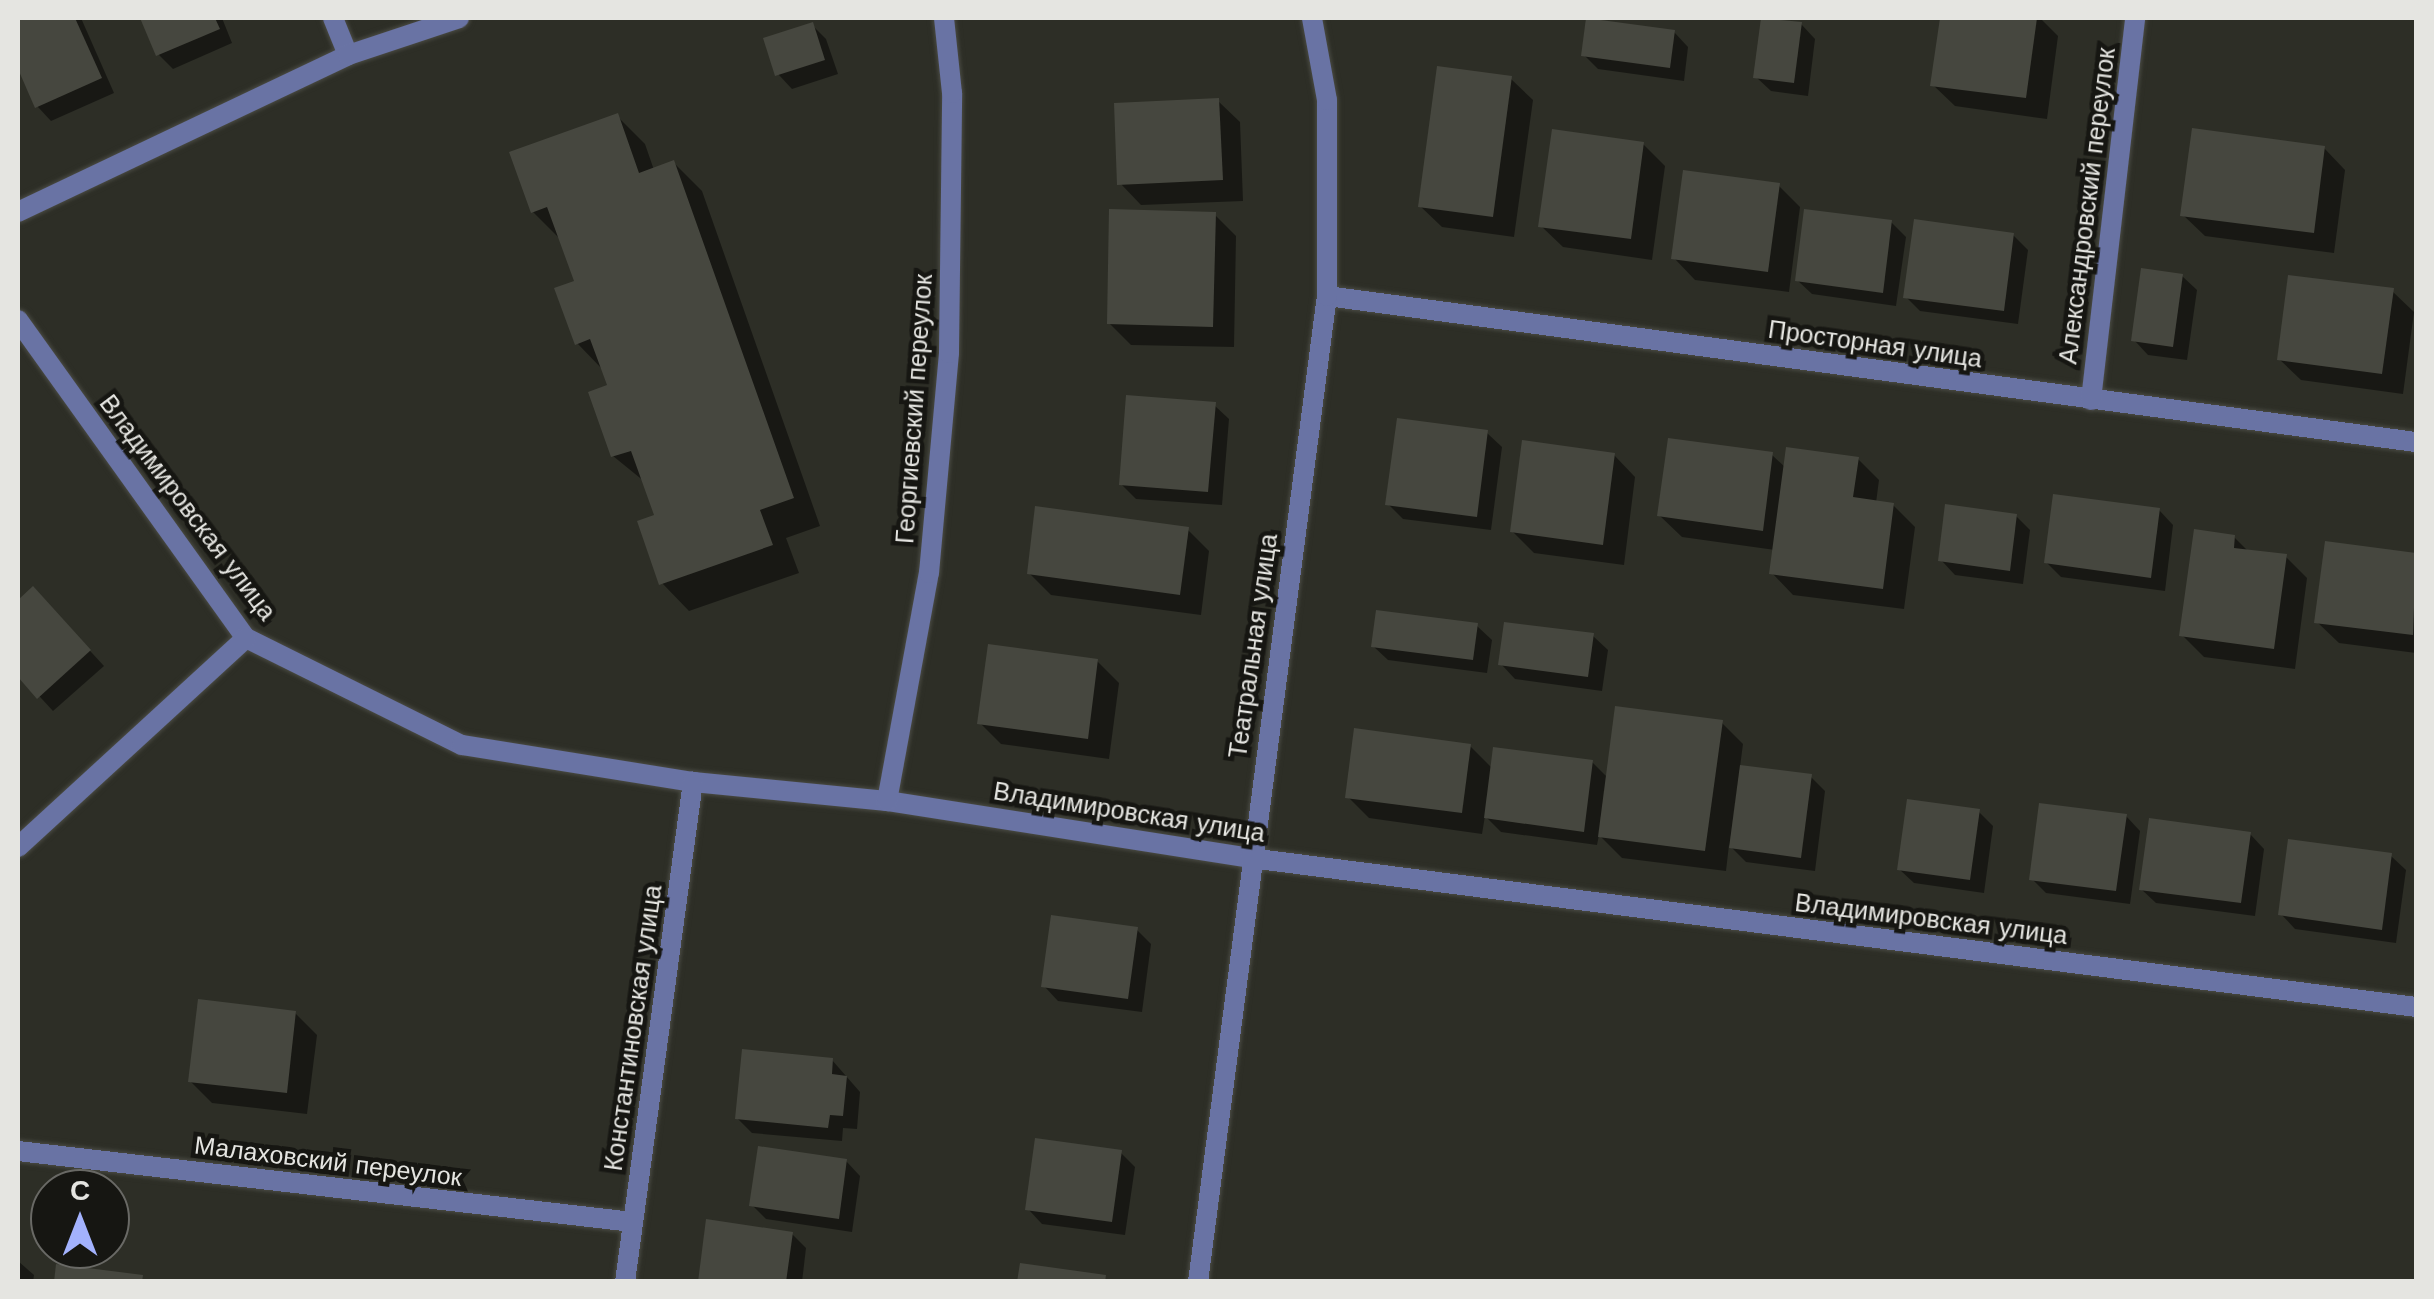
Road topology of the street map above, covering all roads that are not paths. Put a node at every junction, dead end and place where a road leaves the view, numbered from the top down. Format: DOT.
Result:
graph roads {
  1 [pos="333,18"];
  2 [pos="459,18"];
  3 [pos="944,18"];
  4 [pos="1312,18"];
  5 [pos="2135,18"];
  6 [pos="348,55"];
  7 [pos="18,212"];
  8 [pos="1328,296"];
  9 [pos="18,320"];
  10 [pos="2091,400"];
  11 [pos="2416,442"];
  12 [pos="246,638"];
  13 [pos="693,782"];
  14 [pos="887,800"];
  15 [pos="18,847"];
  16 [pos="1250,858"];
  17 [pos="2416,1007"];
  18 [pos="18,1151"];
  19 [pos="633,1222"];
  20 [pos="625,1282"];
  21 [pos="1198,1282"];
  1 -- 6 [label="street"];
  2 -- 6 [label="street"];
  3 -- 14 [label="street, Георгиевский переулок"];
  4 -- 8 [label="street, Театральная улица"];
  5 -- 10 [label="street, Александровский переулок"];
  6 -- 7 [label="street"];
  8 -- 10 [label="street, Просторная улица"];
  8 -- 16 [label="street, Театральная улица"];
  9 -- 12 [label="street, Владимировская улица"];
  10 -- 11 [label="street, Просторная улица"];
  12 -- 13 [label="street, Владимировская улица"];
  12 -- 15 [label="street"];
  13 -- 14 [label="street, Владимировская улица"];
  13 -- 19 [label="street, Константиновская улица"];
  14 -- 16 [label="street, Владимировская улица"];
  16 -- 17 [label="street, Владимировская улица"];
  16 -- 21 [label="street, Театральная улица"];
  18 -- 19 [label="street, Малаховский переулок"];
  19 -- 20 [label="street, Константиновская улица"];
}
